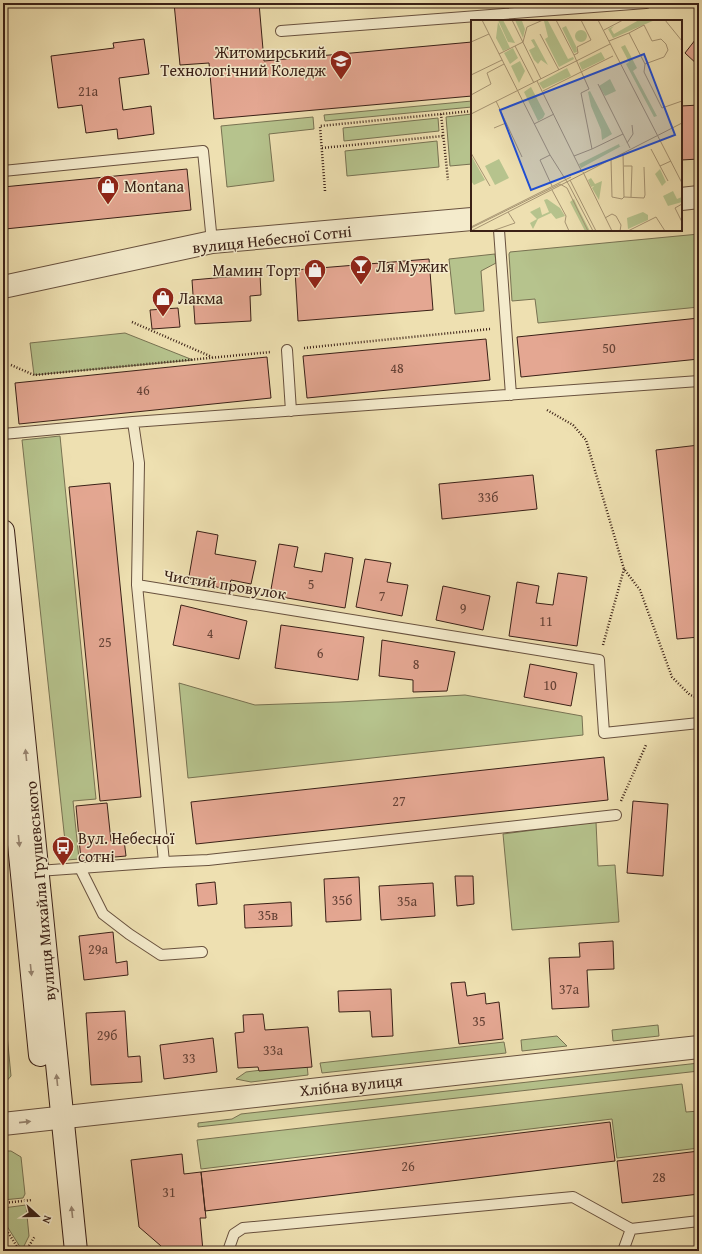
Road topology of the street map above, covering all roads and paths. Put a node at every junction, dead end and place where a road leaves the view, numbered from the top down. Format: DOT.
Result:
graph roads {
  1 [pos="646,3"];
  2 [pos="586,5"];
  3 [pos="281,31"];
  4 [pos="471,111"];
  5 [pos="441,114"];
  6 [pos="443,136"];
  7 [pos="322,148"];
  8 [pos="3,171"];
  9 [pos="448,180"];
  10 [pos="325,191"];
  11 [pos="699,197"];
  12 [pos="682,199"];
  13 [pos="471,219"];
  14 [pos="499,231"];
  15 [pos="212,242"];
  16 [pos="3,287"];
  17 [pos="132,322"];
  18 [pos="506,327"];
  19 [pos="287,350"];
  20 [pos="214,358"];
  21 [pos="11,365"];
  22 [pos="699,381"];
  23 [pos="511,395"];
  24 [pos="291,411"];
  25 [pos="133,422"];
  26 [pos="3,434"];
  27 [pos="3,531"];
  28 [pos="624,569"];
  29 [pos="137,585"];
  30 [pos="599,660"];
  31 [pos="3,693"];
  32 [pos="699,698"];
  33 [pos="699,723"];
  34 [pos="653,728"];
  35 [pos="9,802"];
  36 [pos="616,814"];
  37 [pos="164,862"];
  38 [pos="80,868"];
  39 [pos="38,871"];
  40 [pos="202,952"];
  41 [pos="699,1047"];
  42 [pos="54,1119"];
  43 [pos="3,1124"];
  44 [pos="32,1200"];
  45 [pos="3,1203"];
  46 [pos="699,1221"];
  47 [pos="3,1225"];
  48 [pos="631,1229"];
  49 [pos="35,1236"];
  50 [pos="20,1251"];
  51 [pos="26,1251"];
  52 [pos="60,1251"];
  53 [pos="76,1251"];
  54 [pos="228,1251"];
  55 [pos="624,1251"];
  1 -- 2 [label="lane"];
  2 -- 3 [label="lane"];
  4 -- 5 [label="path"];
  5 -- 6 [label="path"];
  5 -- 7 [label="path"];
  6 -- 7 [label="path"];
  6 -- 9 [label="path"];
  7 -- 10 [label="path"];
  8 -- 15 [label="lane"];
  11 -- 12 [label="main road"];
  13 -- 15 [label="main road, вулиця Небесної Сотні"];
  14 -- 18 [label="lane"];
  15 -- 16 [label="main road, вулиця Небесної Сотні"];
  17 -- 20 [label="path"];
  18 -- 19 [label="path"];
  18 -- 23 [label="lane"];
  19 -- 20 [label="path"];
  19 -- 24 [label="lane"];
  20 -- 21 [label="path"];
  22 -- 23 [label="lane"];
  23 -- 24 [label="lane"];
  23 -- 28 [label="path"];
  24 -- 25 [label="lane"];
  25 -- 26 [label="lane"];
  25 -- 29 [label="lane"];
  39 -- 27 [label="main road, вулиця Михайла Грушевського, one-way"];
  28 -- 30 [label="path"];
  28 -- 32 [label="path"];
  29 -- 30 [label="lane, Чистий провулок"];
  29 -- 37 [label="lane"];
  30 -- 34 [label="lane"];
  31 -- 35 [label="main road, вулиця Михайла Грушевського"];
  33 -- 34 [label="lane"];
  34 -- 36 [label="path"];
  35 -- 42 [label="main road, вулиця Михайла Грушевського, one-way"];
  36 -- 37 [label="lane"];
  37 -- 38 [label="lane"];
  38 -- 39 [label="lane"];
  38 -- 40 [label="lane"];
  42 -- 39 [label="main road, вулиця Михайла Грушевського, one-way"];
  41 -- 42 [label="main road, Хлібна вулиця"];
  43 -- 42 [label="main road, Хлібна вулиця, one-way"];
  42 -- 52 [label="main road, вулиця Михайла Грушевського"];
  53 -- 42 [label="main road, вулиця Михайла Грушевського, one-way"];
  44 -- 45 [label="path"];
  46 -- 48 [label="lane"];
  47 -- 50 [label="path"];
  48 -- 54 [label="lane"];
  48 -- 55 [label="lane"];
  49 -- 51 [label="path"];
}
